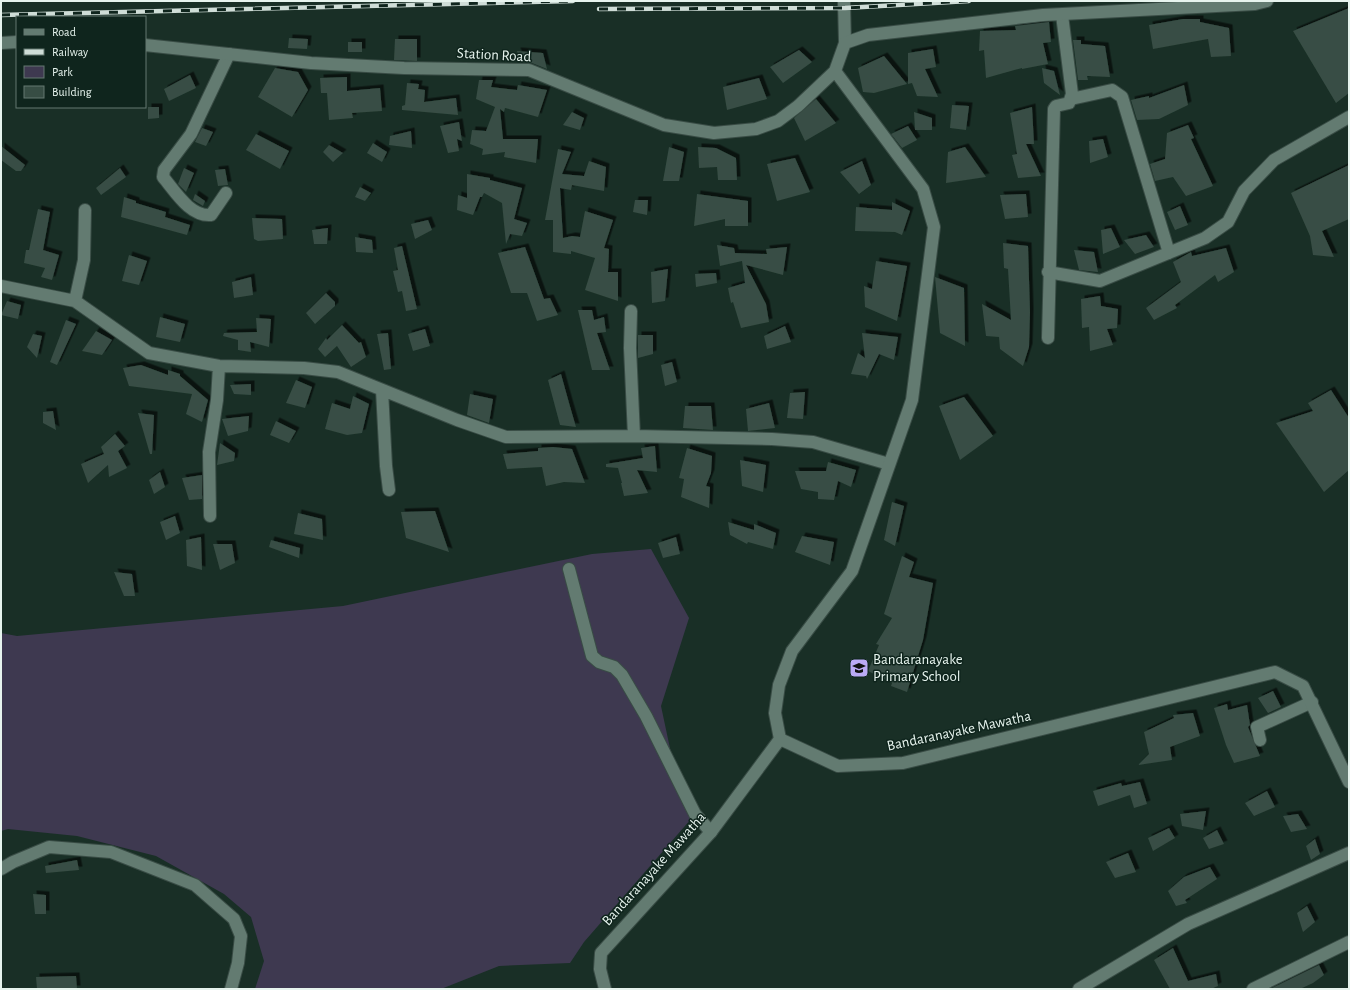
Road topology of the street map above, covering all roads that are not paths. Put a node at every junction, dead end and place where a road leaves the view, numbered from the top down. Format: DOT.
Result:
graph roads {
  1 [pos="844,1"];
  2 [pos="1267,1"];
  3 [pos="1062,15"];
  4 [pos="16,42"];
  5 [pos="1,43"];
  6 [pos="845,43"];
  7 [pos="146,45"];
  8 [pos="229,54"];
  9 [pos="835,71"];
  10 [pos="1071,99"];
  11 [pos="1349,117"];
  12 [pos="226,193"];
  13 [pos="85,210"];
  14 [pos="1169,253"];
  15 [pos="1048,272"];
  16 [pos="1,286"];
  17 [pos="75,301"];
  18 [pos="631,312"];
  19 [pos="1048,338"];
  20 [pos="219,366"];
  21 [pos="382,390"];
  22 [pos="634,436"];
  23 [pos="889,464"];
  24 [pos="389,490"];
  25 [pos="210,516"];
  26 [pos="568,569"];
  27 [pos="1312,702"];
  28 [pos="780,739"];
  29 [pos="1260,740"];
  30 [pos="1349,782"];
  31 [pos="711,832"];
  32 [pos="1349,853"];
  33 [pos="1,869"];
  34 [pos="1349,942"];
  35 [pos="231,989"];
  36 [pos="605,989"];
  37 [pos="1079,989"];
  38 [pos="1253,989"];
  1 -- 6 [label="street"];
  2 -- 3 [label="street"];
  3 -- 6 [label="street"];
  3 -- 10 [label="street"];
  4 -- 5 [label="street"];
  6 -- 9 [label="street"];
  7 -- 8 [label="street, Station Road"];
  8 -- 9 [label="street, Station Road"];
  8 -- 12 [label="street"];
  9 -- 23 [label="street"];
  10 -- 14 [label="street"];
  10 -- 15 [label="street"];
  11 -- 14 [label="street"];
  13 -- 17 [label="street"];
  14 -- 15 [label="street"];
  15 -- 19 [label="street"];
  16 -- 17 [label="street"];
  17 -- 20 [label="street"];
  18 -- 22 [label="street"];
  20 -- 21 [label="street"];
  20 -- 25 [label="street"];
  21 -- 22 [label="street"];
  21 -- 24 [label="street"];
  22 -- 23 [label="street"];
  23 -- 28 [label="street"];
  26 -- 31 [label="street"];
  27 -- 28 [label="street, Bandaranayake Mawatha"];
  27 -- 29 [label="street"];
  27 -- 30 [label="street, Bandaranayake Mawatha"];
  28 -- 31 [label="street, Bandaranayake Mawatha"];
  31 -- 36 [label="street, Bandaranayake Mawatha"];
  32 -- 37 [label="street"];
  33 -- 35 [label="street"];
  34 -- 38 [label="street"];
}
